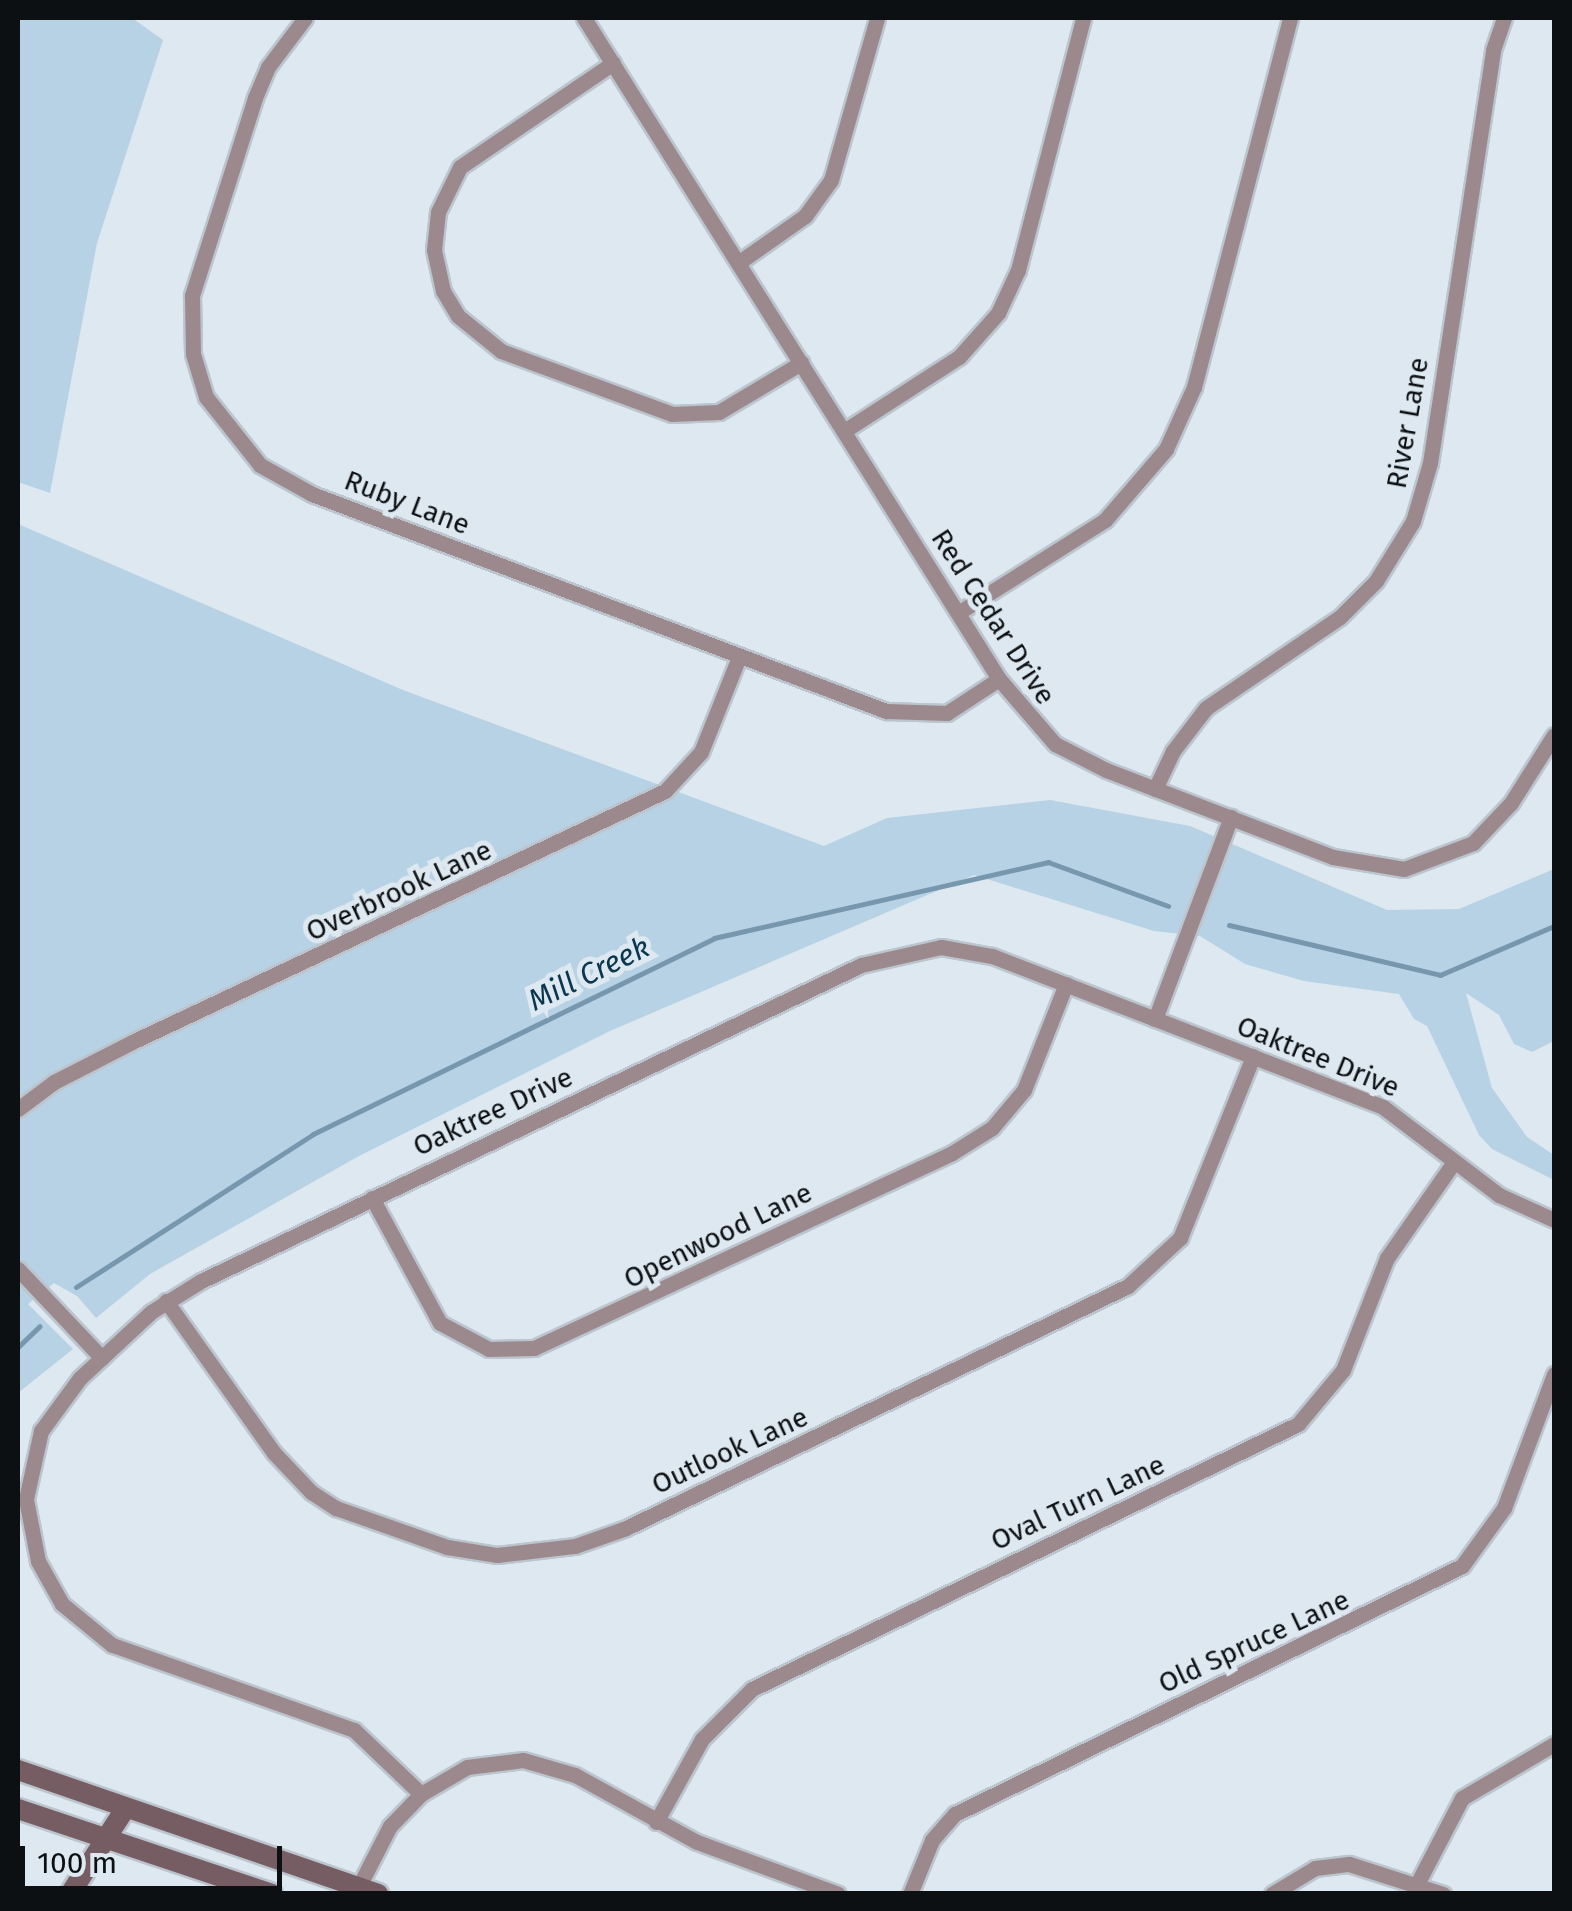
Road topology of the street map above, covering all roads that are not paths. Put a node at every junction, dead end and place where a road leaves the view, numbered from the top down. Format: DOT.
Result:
graph roads {
  1 [pos="306,18"];
  2 [pos="584,18"];
  3 [pos="877,18"];
  4 [pos="1083,18"];
  5 [pos="1290,18"];
  6 [pos="1504,18"];
  7 [pos="613,63"];
  8 [pos="738,263"];
  9 [pos="801,362"];
  10 [pos="844,431"];
  11 [pos="958,612"];
  12 [pos="739,657"];
  13 [pos="999,679"];
  14 [pos="1554,735"];
  15 [pos="1154,789"];
  16 [pos="1231,817"];
  17 [pos="1066,984"];
  18 [pos="1154,1018"];
  19 [pos="1253,1056"];
  20 [pos="18,1109"];
  21 [pos="1454,1162"];
  22 [pos="372,1198"];
  23 [pos="1554,1220"];
  24 [pos="18,1270"];
  25 [pos="166,1301"];
  26 [pos="102,1358"];
  27 [pos="1554,1374"];
  28 [pos="1554,1744"];
  29 [pos="18,1770"];
  30 [pos="421,1794"];
  31 [pos="18,1809"];
  32 [pos="125,1809"];
  33 [pos="656,1822"];
  34 [pos="105,1838"];
  35 [pos="1417,1884"];
  36 [pos="364,1891"];
  37 [pos="70,1894"];
  38 [pos="272,1894"];
  39 [pos="838,1894"];
  40 [pos="910,1894"];
  41 [pos="1272,1894"];
  42 [pos="1443,1894"];
  1 -- 12 [label="street, Ruby Lane"];
  2 -- 7 [label="street, Red Cedar Drive"];
  3 -- 8 [label="street"];
  4 -- 10 [label="street"];
  5 -- 11 [label="street"];
  6 -- 15 [label="street, River Lane"];
  7 -- 8 [label="street, Red Cedar Drive"];
  7 -- 9 [label="street"];
  8 -- 9 [label="street, Red Cedar Drive"];
  9 -- 10 [label="street, Red Cedar Drive"];
  10 -- 11 [label="street, Red Cedar Drive"];
  11 -- 13 [label="street, Red Cedar Drive"];
  12 -- 13 [label="street, Ruby Lane"];
  12 -- 20 [label="street, Overbrook Lane"];
  13 -- 15 [label="street, Red Cedar Drive"];
  14 -- 16 [label="street, Red Cedar Drive"];
  15 -- 16 [label="street, Red Cedar Drive"];
  16 -- 18 [label="street"];
  17 -- 18 [label="street, Oaktree Drive"];
  17 -- 22 [label="street, Oaktree Drive"];
  17 -- 22 [label="street, Openwood Lane"];
  18 -- 19 [label="street, Oaktree Drive"];
  19 -- 21 [label="street, Oaktree Drive"];
  19 -- 25 [label="street, Outlook Lane"];
  21 -- 23 [label="street, Oaktree Drive"];
  21 -- 33 [label="street, Oval Turn Lane"];
  22 -- 25 [label="street, Oaktree Drive"];
  24 -- 26 [label="street"];
  25 -- 26 [label="street, Oaktree Drive"];
  26 -- 30 [label="street, Oaktree Drive"];
  27 -- 40 [label="street, Old Spruce Lane"];
  28 -- 35 [label="street"];
  29 -- 32 [label="main road"];
  30 -- 33 [label="street"];
  30 -- 36 [label="street"];
  31 -- 34 [label="main road"];
  32 -- 34 [label="main road"];
  32 -- 36 [label="main road"];
  33 -- 39 [label="street"];
  34 -- 37 [label="main road"];
  34 -- 38 [label="main road"];
  35 -- 41 [label="street"];
  35 -- 42 [label="street"];
}
